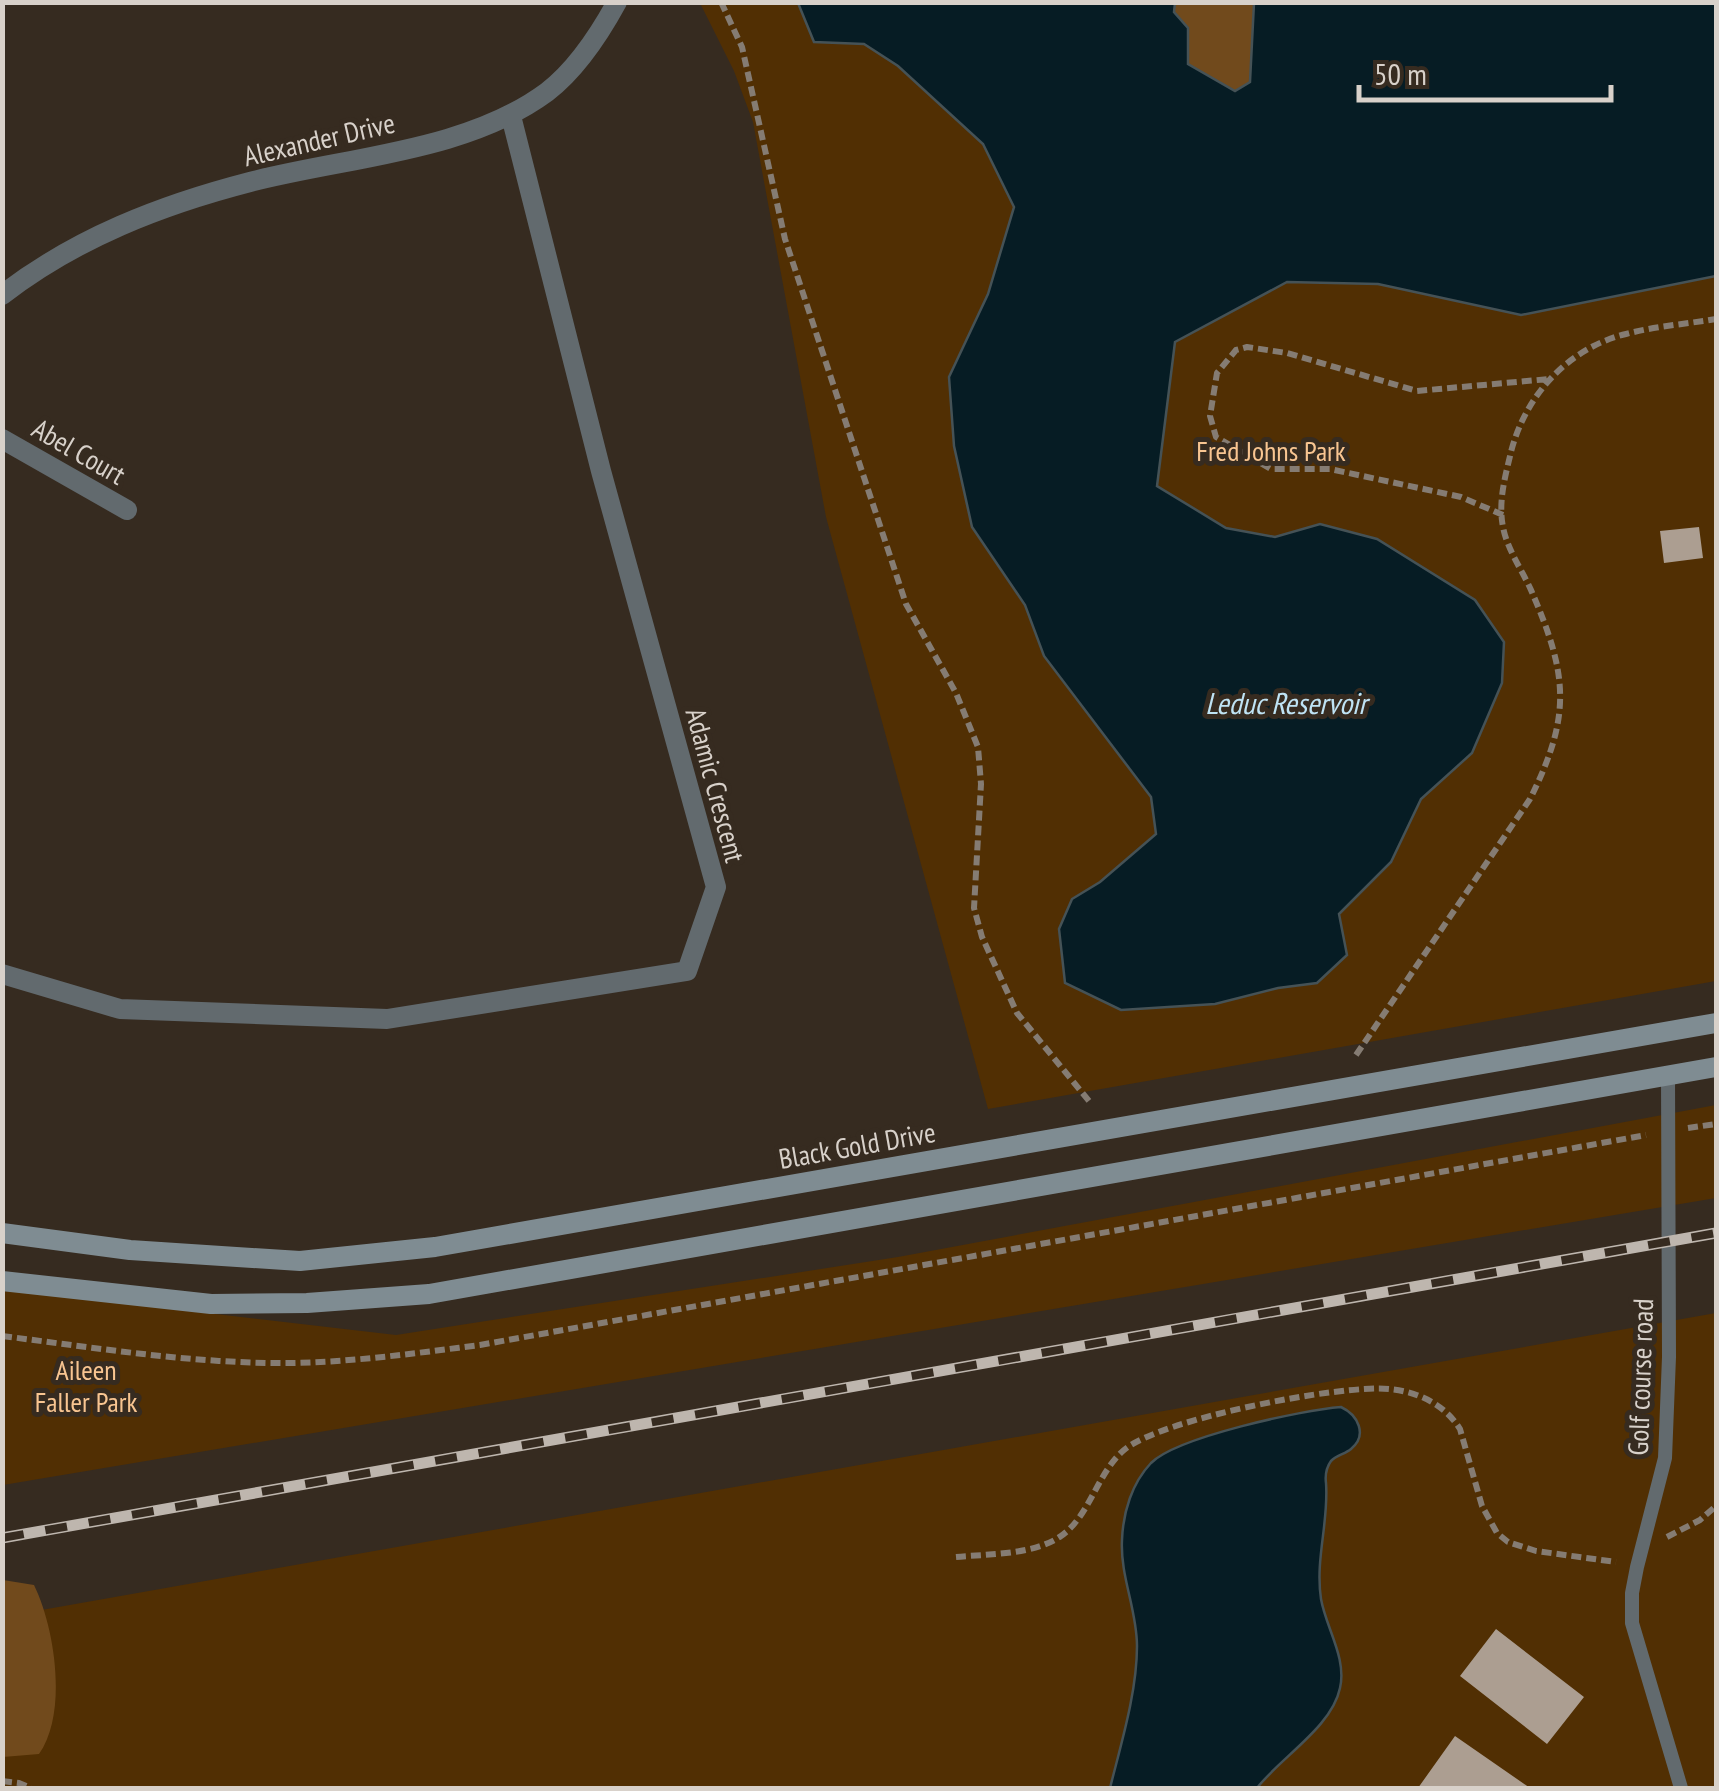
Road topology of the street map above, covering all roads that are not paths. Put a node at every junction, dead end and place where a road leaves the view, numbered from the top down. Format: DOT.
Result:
graph roads {
  1 [pos="617,2"];
  2 [pos="511,116"];
  3 [pos="2,295"];
  4 [pos="2,439"];
  5 [pos="127,510"];
  6 [pos="2,974"];
  7 [pos="1716,1022"];
  8 [pos="1716,1067"];
  9 [pos="1668,1076"];
  10 [pos="2,1233"];
  11 [pos="2,1281"];
  12 [pos="1682,1788"];
  1 -- 2 [label="street, Alexander Drive"];
  2 -- 3 [label="street, Alexander Drive"];
  2 -- 6 [label="street, Adamic Crescent"];
  4 -- 5 [label="street, Abel Court"];
  7 -- 10 [label="main road, Black Gold Drive"];
  8 -- 9 [label="main road"];
  9 -- 11 [label="main road"];
  9 -- 12 [label="lane, Golf course road"];
}
